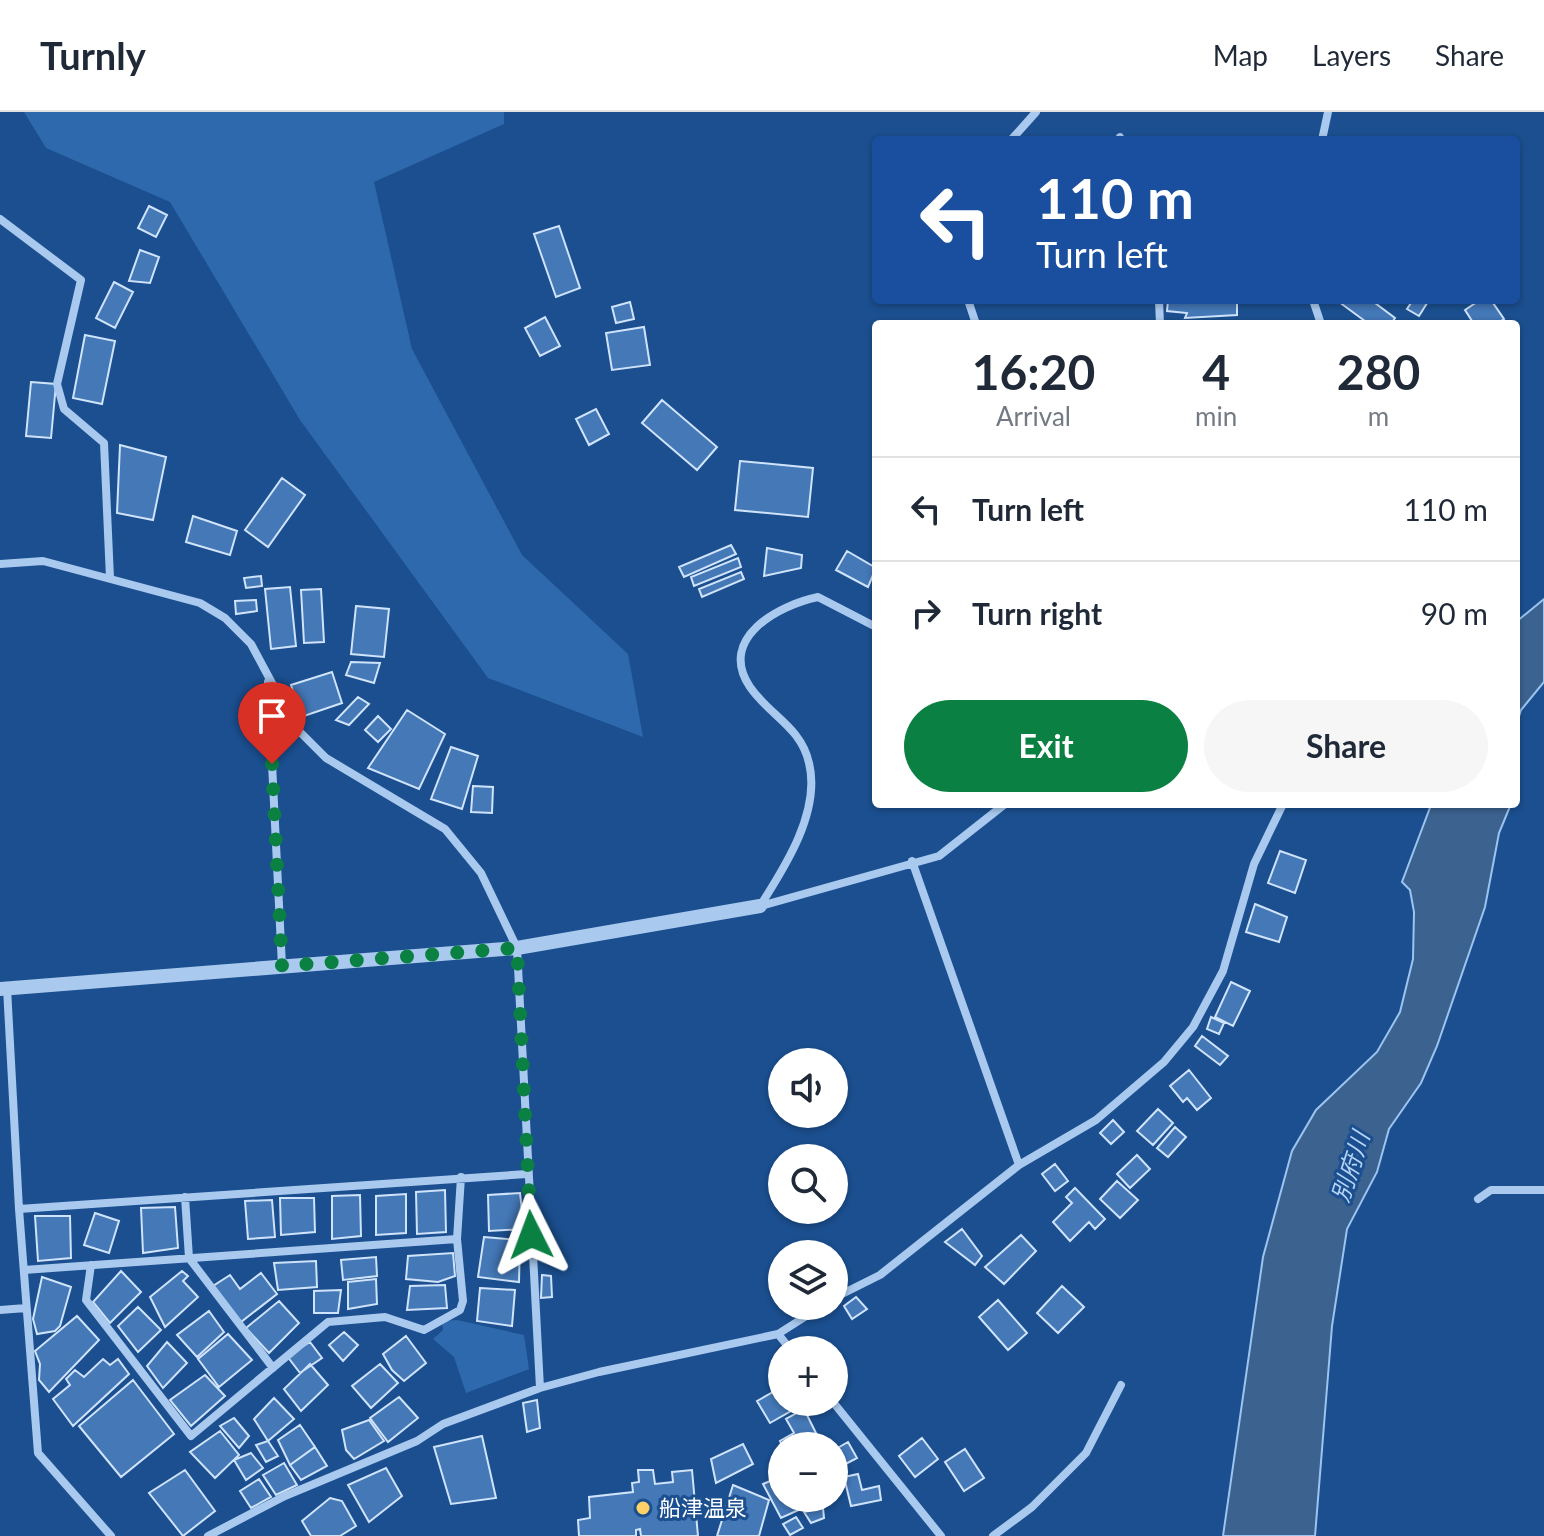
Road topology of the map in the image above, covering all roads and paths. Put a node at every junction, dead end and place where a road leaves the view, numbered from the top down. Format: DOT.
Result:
graph roads {
  1 [pos="1036,112"];
  2 [pos="1328,112"];
  3 [pos="1015,136"];
  4 [pos="1323,136"];
  5 [pos="0,219"];
  6 [pos="0,564"];
  7 [pos="110,578"];
  8 [pos="872,625"];
  9 [pos="268,677"];
  10 [pos="1000,808"];
  11 [pos="1281,808"];
  12 [pos="912,861"];
  13 [pos="760,906"];
  14 [pos="517,948"];
  15 [pos="282,966"];
  16 [pos="4,988"];
  17 [pos="1019,1165"];
  18 [pos="527,1174"];
  19 [pos="461,1177"];
  20 [pos="1544,1190"];
  21 [pos="185,1197"];
  22 [pos="1478,1199"];
  23 [pos="19,1209"];
  24 [pos="457,1239"];
  25 [pos="189,1258"];
  26 [pos="91,1265"];
  27 [pos="24,1270"];
  28 [pos="848,1291"];
  29 [pos="26,1308"];
  30 [pos="0,1310"];
  31 [pos="800,1320"];
  32 [pos="778,1334"];
  33 [pos="273,1368"];
  34 [pos="1121,1385"];
  35 [pos="540,1388"];
  36 [pos="844,1416"];
  37 [pos="111,1536"];
  38 [pos="208,1536"];
  39 [pos="941,1536"];
  40 [pos="993,1536"];
  1 -- 3 [label="street"];
  2 -- 4 [label="street"];
  5 -- 7 [label="street"];
  6 -- 7 [label="street"];
  7 -- 9 [label="street"];
  8 -- 13 [label="street"];
  9 -- 14 [label="street"];
  9 -- 15 [label="street"];
  10 -- 12 [label="street"];
  11 -- 17 [label="street"];
  12 -- 13 [label="street"];
  12 -- 17 [label="street"];
  13 -- 14 [label="street"];
  14 -- 15 [label="street"];
  14 -- 18 [label="street"];
  15 -- 16 [label="street"];
  16 -- 23 [label="street"];
  17 -- 28 [label="street"];
  18 -- 19 [label="street"];
  18 -- 35 [label="street"];
  19 -- 21 [label="street"];
  19 -- 24 [label="street"];
  20 -- 22 [label="street"];
  21 -- 23 [label="street"];
  21 -- 25 [label="street"];
  23 -- 27 [label="street"];
  24 -- 25 [label="street"];
  24 -- 33 [label="street"];
  25 -- 26 [label="street"];
  25 -- 33 [label="street"];
  26 -- 27 [label="street"];
  26 -- 33 [label="street"];
  27 -- 29 [label="street"];
  29 -- 30 [label="street"];
  29 -- 37 [label="street"];
  31 -- 32 [label="street"];
  32 -- 35 [label="street"];
  34 -- 40 [label="street"];
  35 -- 38 [label="street"];
  36 -- 39 [label="street"];
}
